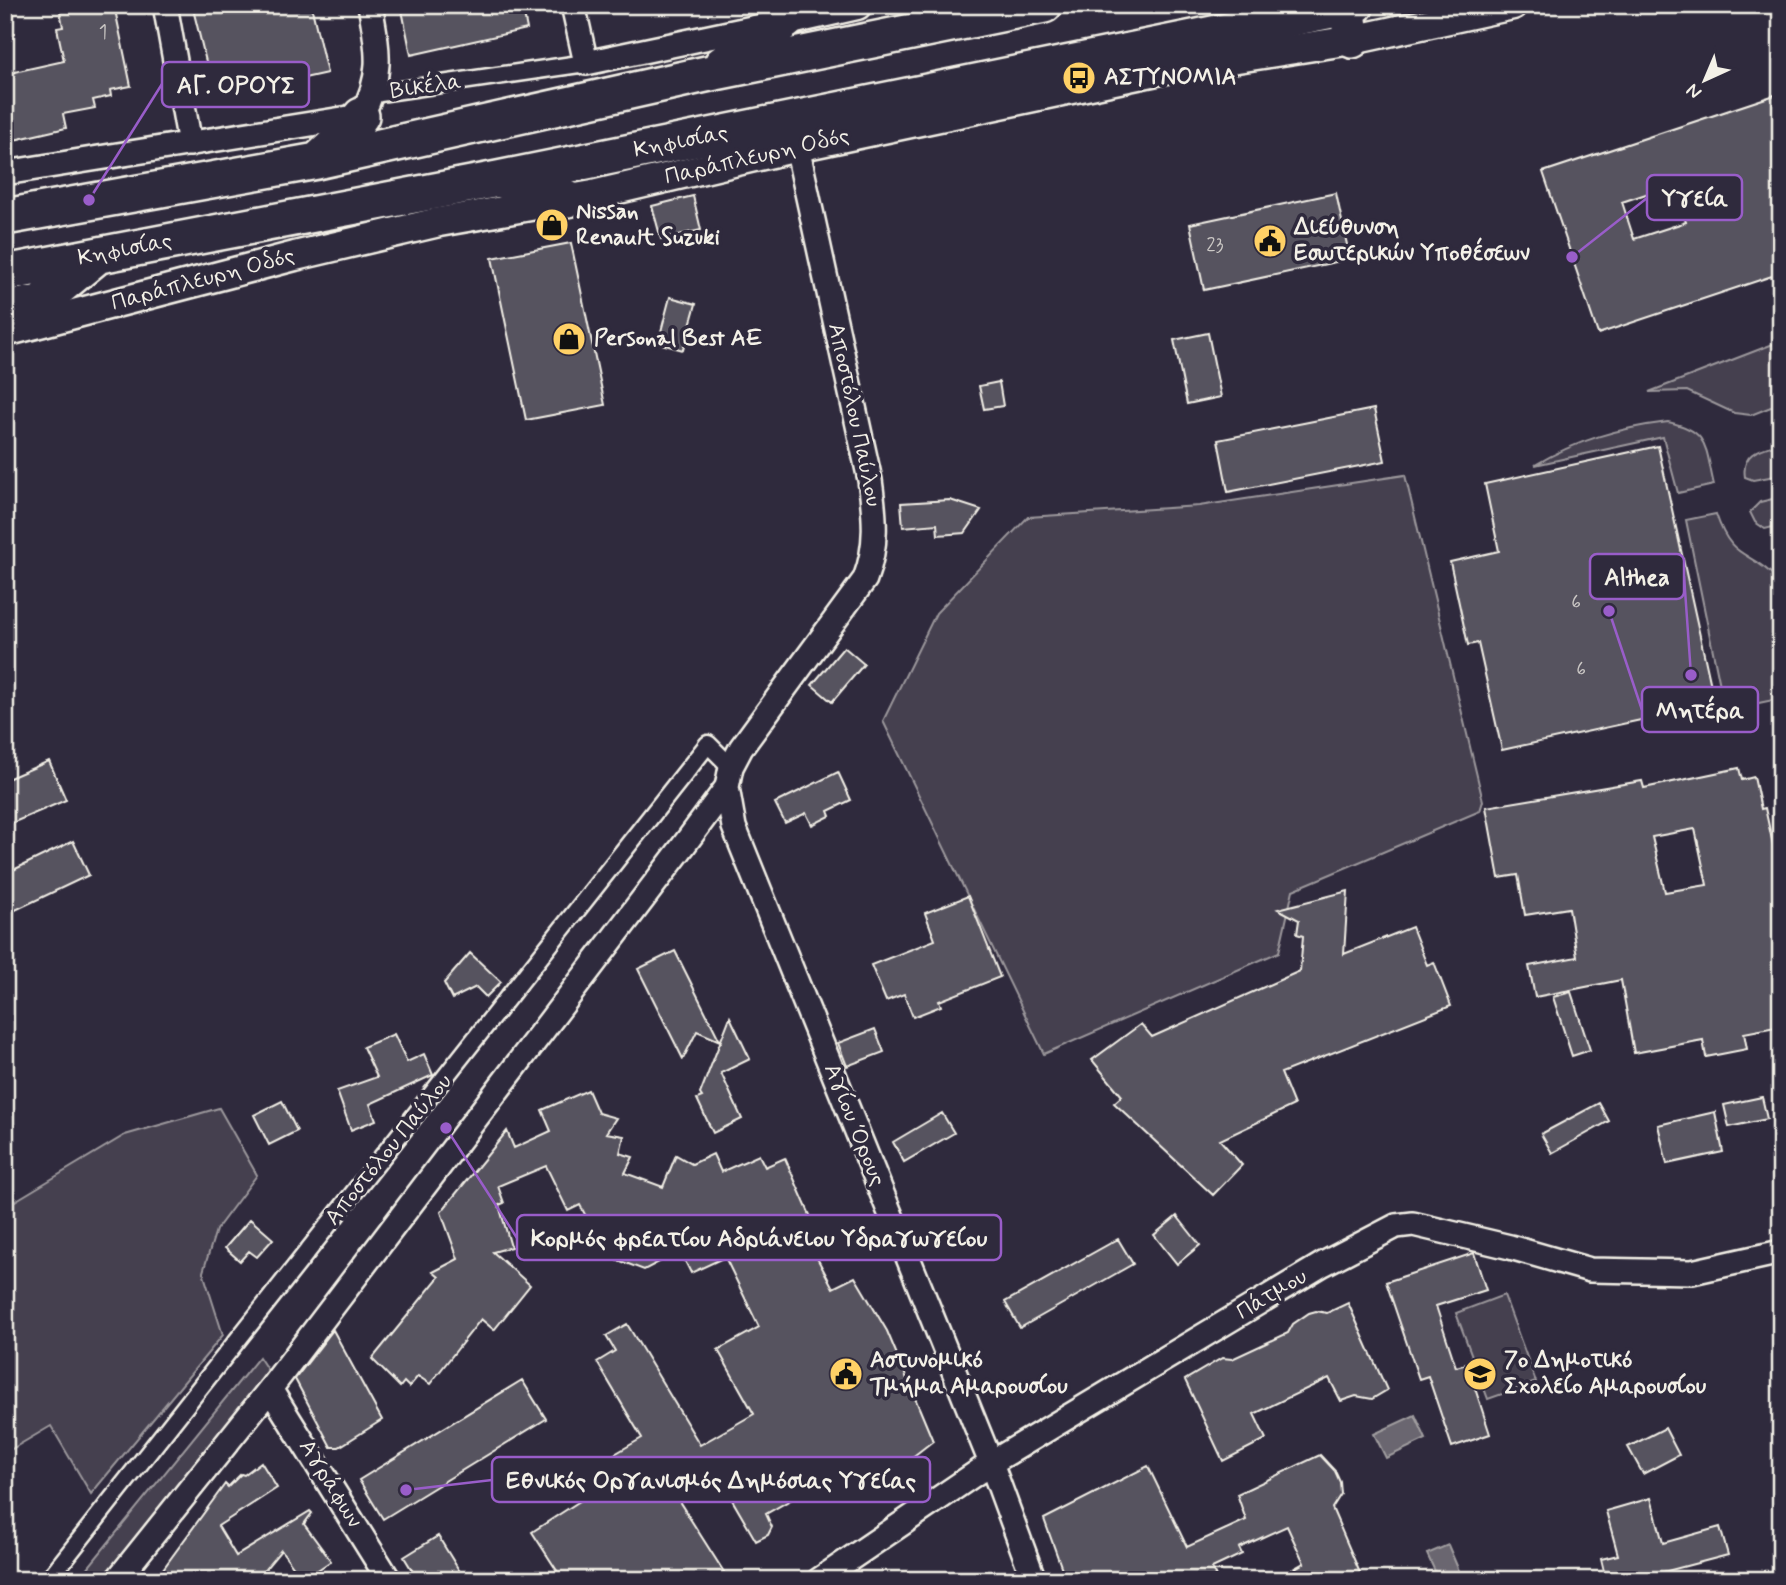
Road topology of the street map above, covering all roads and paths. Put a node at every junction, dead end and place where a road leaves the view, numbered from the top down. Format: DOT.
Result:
graph roads {
  1 [pos="164,5"];
  2 [pos="370,5"];
  3 [pos="572,5"];
  4 [pos="857,5"];
  5 [pos="1045,5"];
  6 [pos="1513,5"];
  7 [pos="784,13"];
  8 [pos="1352,17"];
  9 [pos="586,63"];
  10 [pos="706,74"];
  11 [pos="367,105"];
  12 [pos="190,144"];
  13 [pos="797,147"];
  14 [pos="317,161"];
  15 [pos="5,173"];
  16 [pos="498,179"];
  17 [pos="568,199"];
  18 [pos="5,217"];
  19 [pos="99,255"];
  20 [pos="5,273"];
  21 [pos="5,309"];
  22 [pos="5,332"];
  23 [pos="729,777"];
  24 [pos="1781,1252"];
  25 [pos="270,1389"];
  26 [pos="990,1463"];
  27 [pos="48,1580"];
  28 [pos="117,1580"];
  29 [pos="389,1580"];
  30 [pos="819,1580"];
  31 [pos="1034,1580"];
  1 -- 12 [label="street"];
  2 -- 11 [label="street"];
  3 -- 9 [label="street"];
  4 -- 7 [label="street, Βικέλα"];
  5 -- 10 [label="main road"];
  6 -- 8 [label="street, Παράπλευρη Οδός"];
  7 -- 9 [label="street, Βικέλα"];
  7 -- 10 [label="main road"];
  8 -- 13 [label="street, Παράπλευρη Οδός"];
  8 -- 16 [label="main road, Κηφισίας"];
  9 -- 11 [label="street, Βικέλα"];
  10 -- 14 [label="main road"];
  11 -- 12 [label="street, Βικέλα"];
  11 -- 14 [label="main road"];
  12 -- 15 [label="street, Βικέλα"];
  13 -- 17 [label="street, Παράπλευρη Οδός"];
  13 -- 23 [label="street, Αποστόλου Παύλου"];
  14 -- 18 [label="main road"];
  16 -- 17 [label="main road"];
  16 -- 19 [label="main road, Κηφισίας"];
  17 -- 22 [label="street, Παράπλευρη Οδός"];
  19 -- 20 [label="main road, Κηφισίας"];
  19 -- 21 [label="main road"];
  23 -- 25 [label="street, Αποστόλου Παύλου"];
  23 -- 26 [label="street, Αγίου Όρους"];
  23 -- 27 [label="street, Αποστόλου Παύλου"];
  24 -- 26 [label="street, Πάτμου"];
  25 -- 28 [label="street, Αποστόλου Παύλου"];
  25 -- 29 [label="street, Αγράφων"];
  26 -- 30 [label="street, Πάτμου"];
  26 -- 31 [label="street, Αγίου Όρους"];
}
